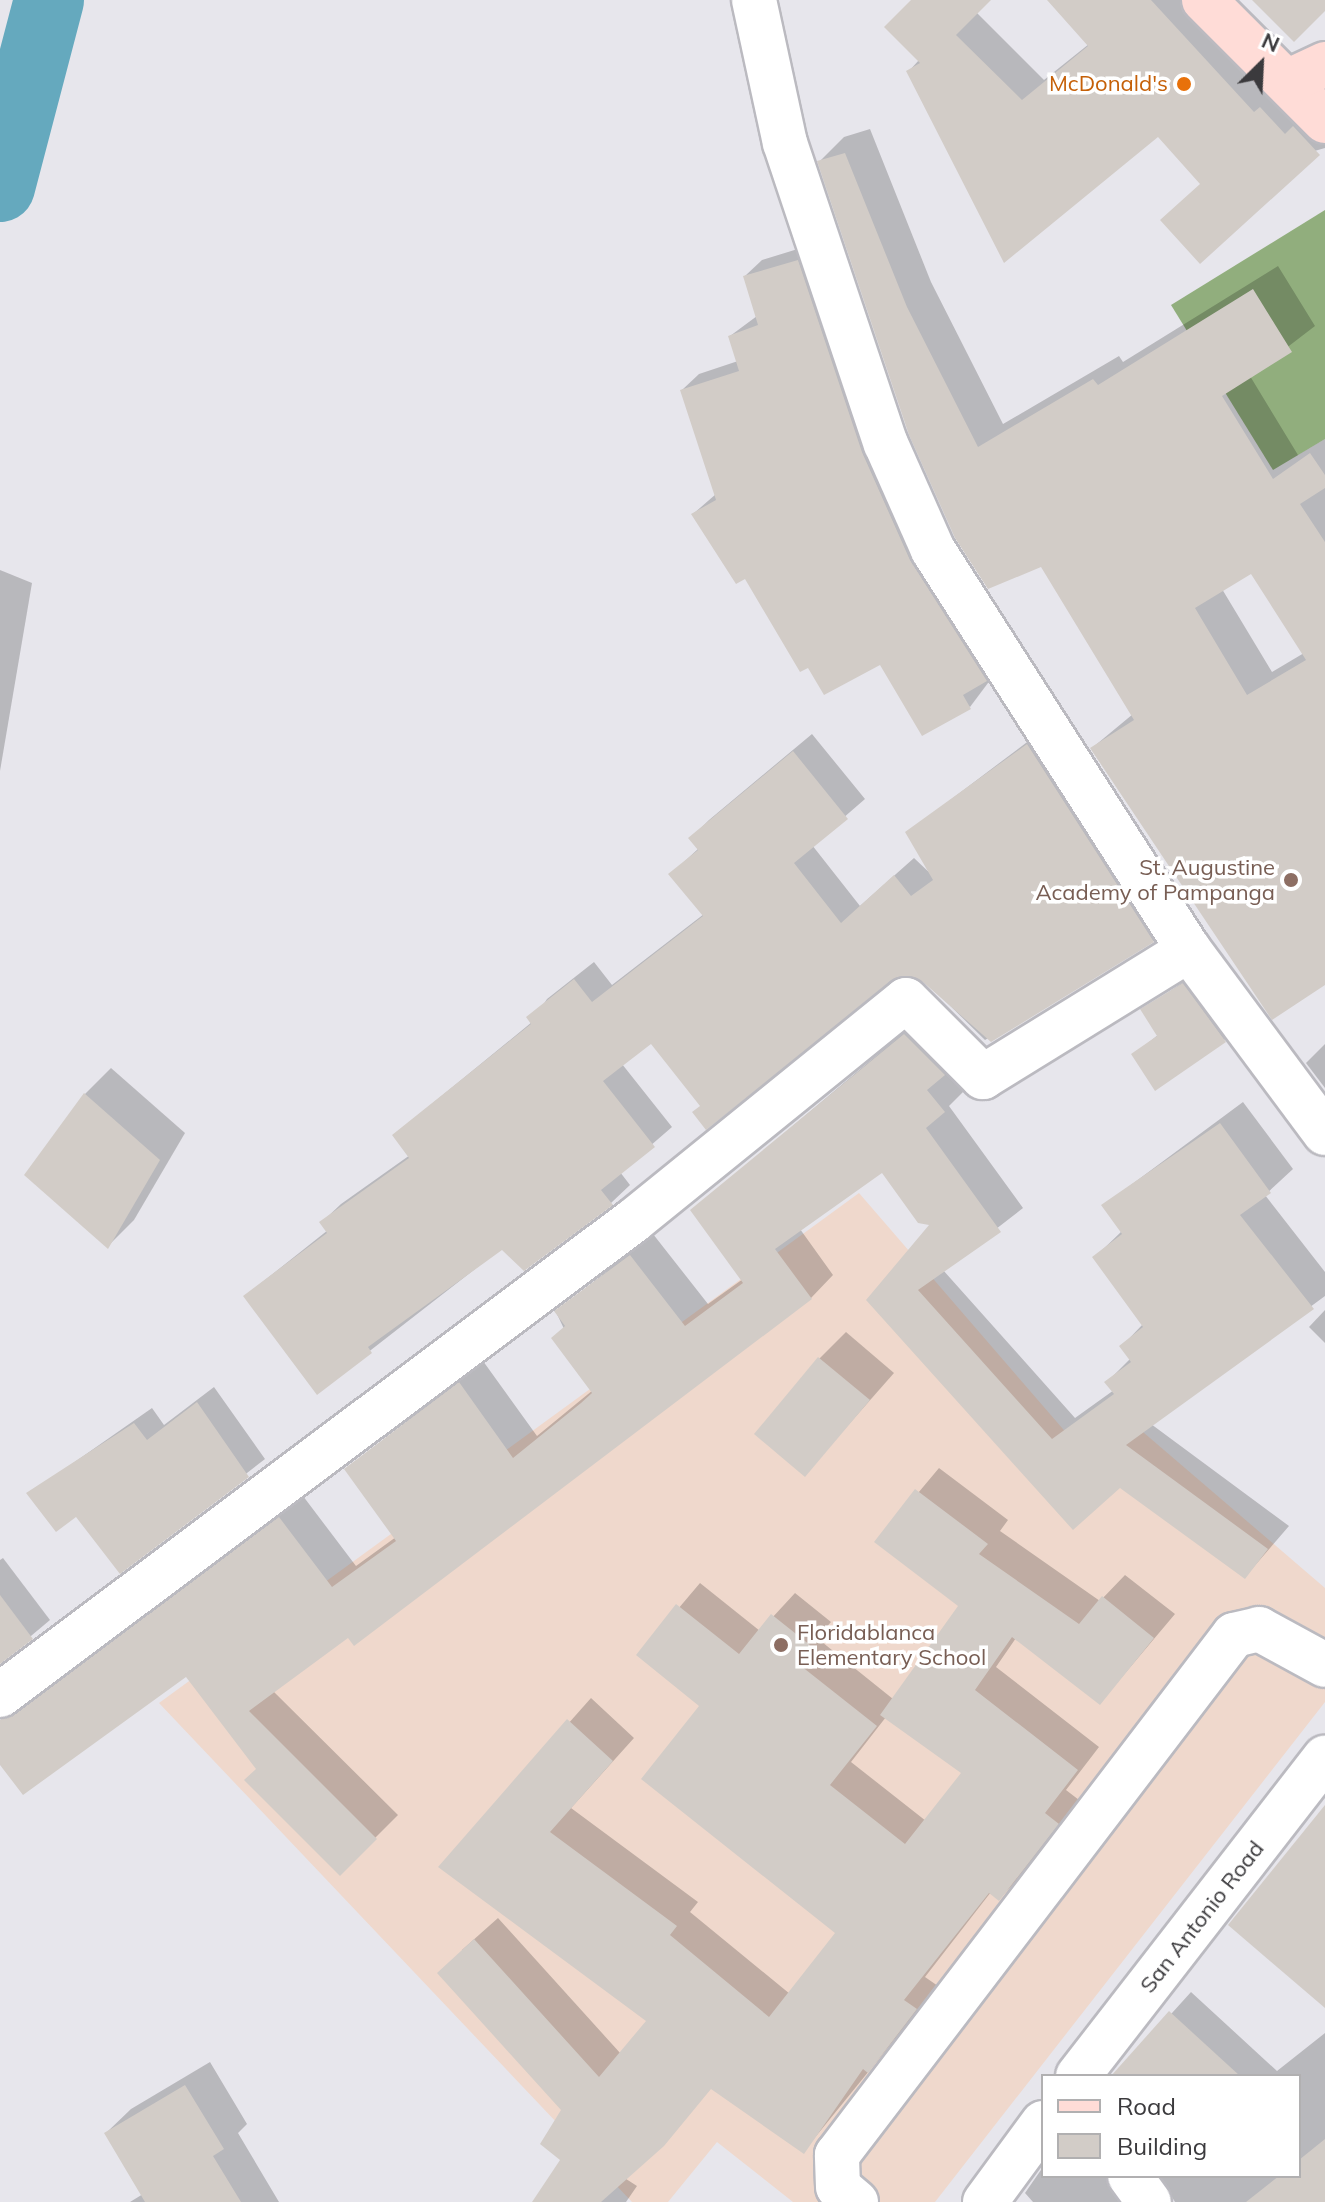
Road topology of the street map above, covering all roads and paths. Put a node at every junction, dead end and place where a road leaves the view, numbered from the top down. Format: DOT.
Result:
graph roads {
  1 [pos="754,0"];
  2 [pos="1204,0"];
  3 [pos="1306,73"];
  4 [pos="1325,121"];
  5 [pos="1189,950"];
  6 [pos="1325,1133"];
  7 [pos="1325,1665"];
  8 [pos="0,1695"];
  9 [pos="1325,1758"];
  10 [pos="1080,2074"];
  11 [pos="1041,2126"];
  12 [pos="1131,2178"];
  13 [pos="856,2202"];
  14 [pos="985,2202"];
  15 [pos="1149,2202"];
  1 -- 5 [label="street"];
  2 -- 3 [label="main road"];
  3 -- 4 [label="main road"];
  5 -- 6 [label="street"];
  5 -- 8 [label="street"];
  7 -- 13 [label="street"];
  9 -- 10 [label="street, San Antonio Road"];
  11 -- 14 [label="street"];
  12 -- 15 [label="street"];
}
